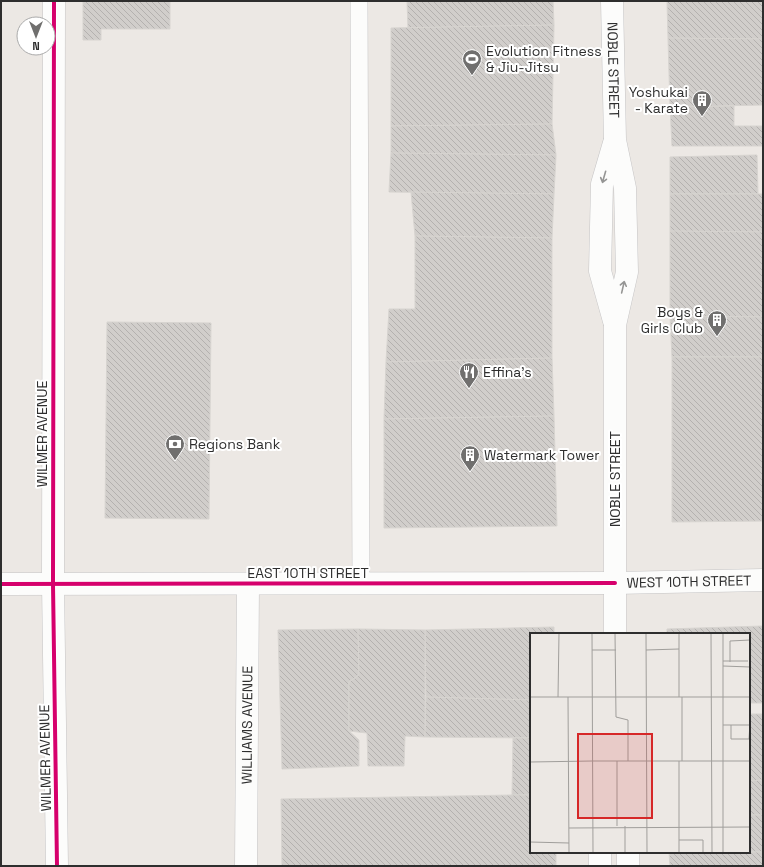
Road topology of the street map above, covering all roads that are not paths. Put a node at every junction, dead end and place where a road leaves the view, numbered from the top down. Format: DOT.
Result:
graph roads {
  1 [pos="54,1"];
  2 [pos="359,1"];
  3 [pos="612,1"];
  4 [pos="763,580"];
  5 [pos="616,583"];
  6 [pos="1,584"];
  7 [pos="53,584"];
  8 [pos="248,584"];
  9 [pos="361,584"];
  10 [pos="615,633"];
  11 [pos="600,853"];
  12 [pos="628,853"];
  13 [pos="57,866"];
  14 [pos="246,866"];
  15 [pos="600,866"];
  16 [pos="628,866"];
  1 -- 7 [label="street, WILMER AVENUE"];
  2 -- 9 [label="lane"];
  3 -- 5 [label="street, NOBLE STREET"];
  4 -- 5 [label="street, WEST 10TH STREET"];
  5 -- 9 [label="street, EAST 10TH STREET"];
  5 -- 10 [label="street, NOBLE STREET"];
  6 -- 7 [label="street, EAST 10TH STREET"];
  7 -- 8 [label="street, EAST 10TH STREET"];
  7 -- 13 [label="street, WILMER AVENUE"];
  8 -- 9 [label="street, EAST 10TH STREET"];
  8 -- 14 [label="street, WILLIAMS AVENUE"];
  11 -- 15 [label="street"];
  12 -- 16 [label="street"];
}
